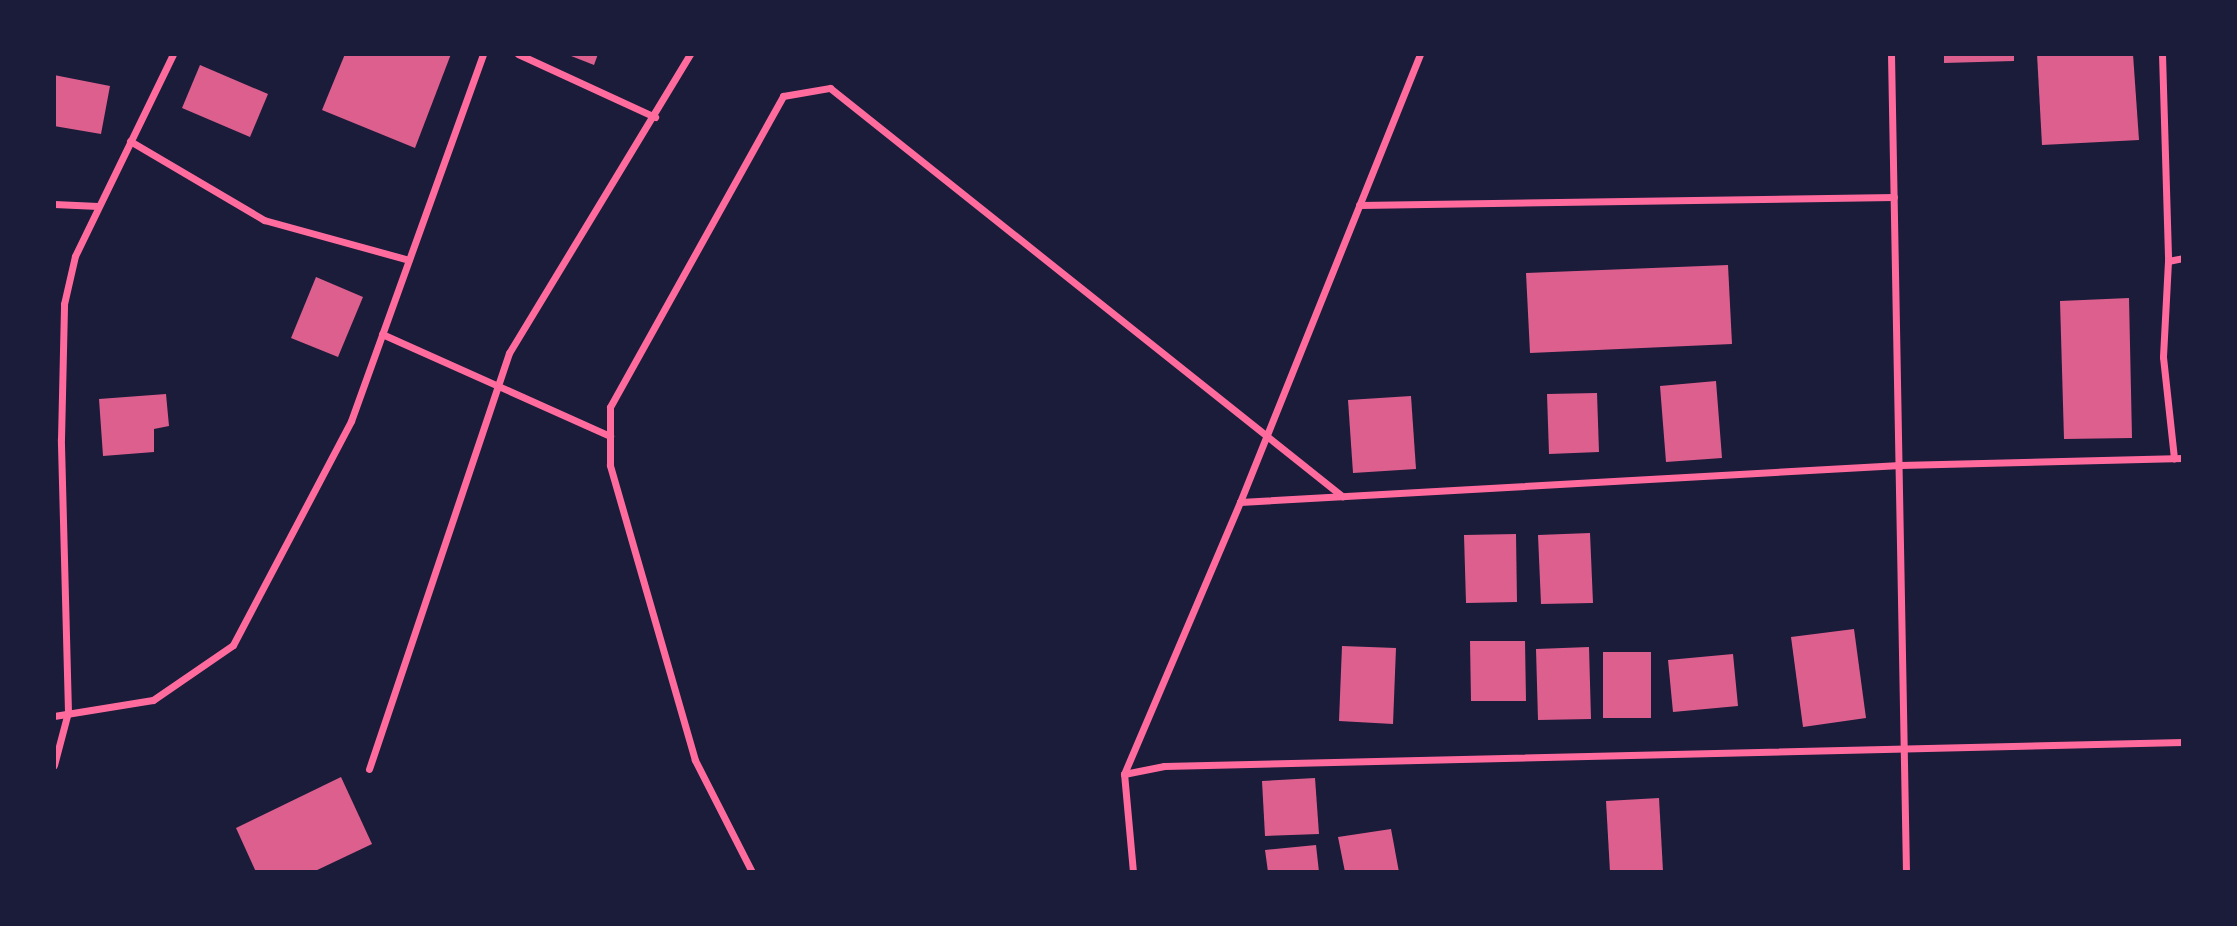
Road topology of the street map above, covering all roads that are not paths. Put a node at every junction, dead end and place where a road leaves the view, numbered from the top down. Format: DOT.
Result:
graph roads {
  1 [pos="173,54"];
  2 [pos="483,54"];
  3 [pos="518,54"];
  4 [pos="690,54"];
  5 [pos="1420,54"];
  6 [pos="1891,54"];
  7 [pos="2162,54"];
  8 [pos="655,117"];
  9 [pos="130,141"];
  10 [pos="1894,198"];
  11 [pos="54,205"];
  12 [pos="1359,205"];
  13 [pos="98,206"];
  14 [pos="2183,258"];
  15 [pos="409,260"];
  16 [pos="2168,261"];
  17 [pos="382,334"];
  18 [pos="498,386"];
  19 [pos="610,436"];
  20 [pos="1266,437"];
  21 [pos="58,439"];
  22 [pos="2174,458"];
  23 [pos="2183,458"];
  24 [pos="1900,465"];
  25 [pos="1342,496"];
  26 [pos="1240,502"];
  27 [pos="68,712"];
  28 [pos="54,716"];
  29 [pos="2183,743"];
  30 [pos="1906,750"];
  31 [pos="54,765"];
  32 [pos="369,769"];
  33 [pos="1124,775"];
  34 [pos="752,872"];
  35 [pos="1133,872"];
  36 [pos="1906,872"];
  1 -- 9 [label="street"];
  2 -- 15 [label="street"];
  3 -- 8 [label="street"];
  4 -- 8 [label="street"];
  5 -- 12 [label="street"];
  6 -- 10 [label="street"];
  7 -- 16 [label="street"];
  8 -- 18 [label="street"];
  9 -- 13 [label="street"];
  9 -- 15 [label="street"];
  10 -- 12 [label="street"];
  10 -- 24 [label="street"];
  11 -- 13 [label="street"];
  12 -- 20 [label="street"];
  13 -- 21 [label="street"];
  14 -- 16 [label="street"];
  15 -- 17 [label="street"];
  16 -- 22 [label="street"];
  17 -- 18 [label="street"];
  17 -- 27 [label="street"];
  18 -- 19 [label="street"];
  18 -- 32 [label="street"];
  19 -- 20 [label="street"];
  19 -- 34 [label="street"];
  20 -- 25 [label="street"];
  20 -- 26 [label="street"];
  21 -- 27 [label="street"];
  22 -- 23 [label="street"];
  22 -- 24 [label="street"];
  24 -- 25 [label="street"];
  24 -- 30 [label="street"];
  25 -- 26 [label="street"];
  26 -- 33 [label="street"];
  27 -- 28 [label="street"];
  27 -- 31 [label="street"];
  29 -- 30 [label="street"];
  30 -- 33 [label="street"];
  30 -- 36 [label="street"];
  33 -- 35 [label="street"];
}
